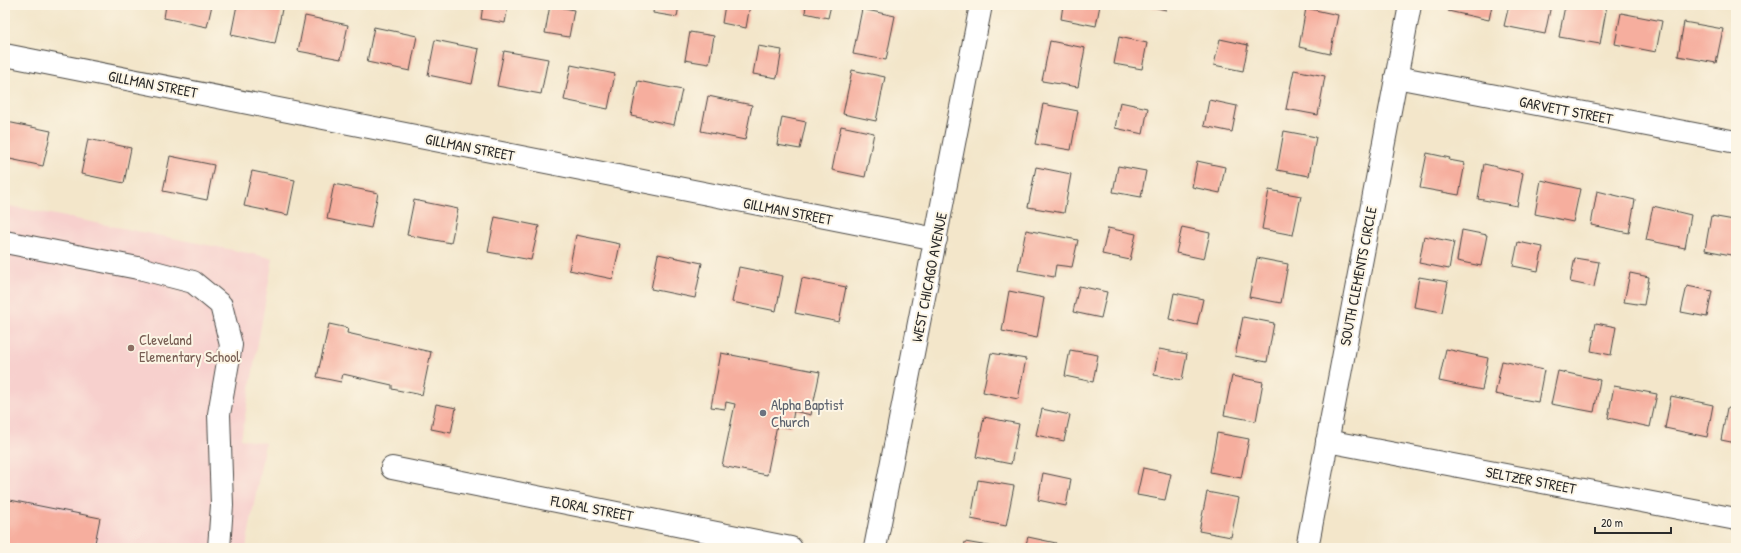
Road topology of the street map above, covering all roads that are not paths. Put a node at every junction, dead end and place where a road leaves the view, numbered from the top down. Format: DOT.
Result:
graph roads {
  1 [pos="981,5"];
  2 [pos="1410,5"];
  3 [pos="5,55"];
  4 [pos="1396,77"];
  5 [pos="1736,142"];
  6 [pos="936,239"];
  7 [pos="5,242"];
  8 [pos="1327,441"];
  9 [pos="392,468"];
  10 [pos="1736,520"];
  11 [pos="219,548"];
  12 [pos="791,548"];
  13 [pos="875,548"];
  14 [pos="1307,548"];
  1 -- 6 [label="street, WEST CHICAGO AVENUE"];
  2 -- 4 [label="street, SOUTH CLEMENTS CIRCLE"];
  3 -- 6 [label="street, GILLMAN STREET"];
  4 -- 5 [label="street, GARVETT STREET"];
  4 -- 8 [label="street, SOUTH CLEMENTS CIRCLE"];
  6 -- 13 [label="street, WEST CHICAGO AVENUE"];
  7 -- 11 [label="street"];
  8 -- 10 [label="street, SELTZER STREET"];
  8 -- 14 [label="street, SOUTH CLEMENTS CIRCLE"];
  9 -- 12 [label="street, FLORAL STREET"];
}
